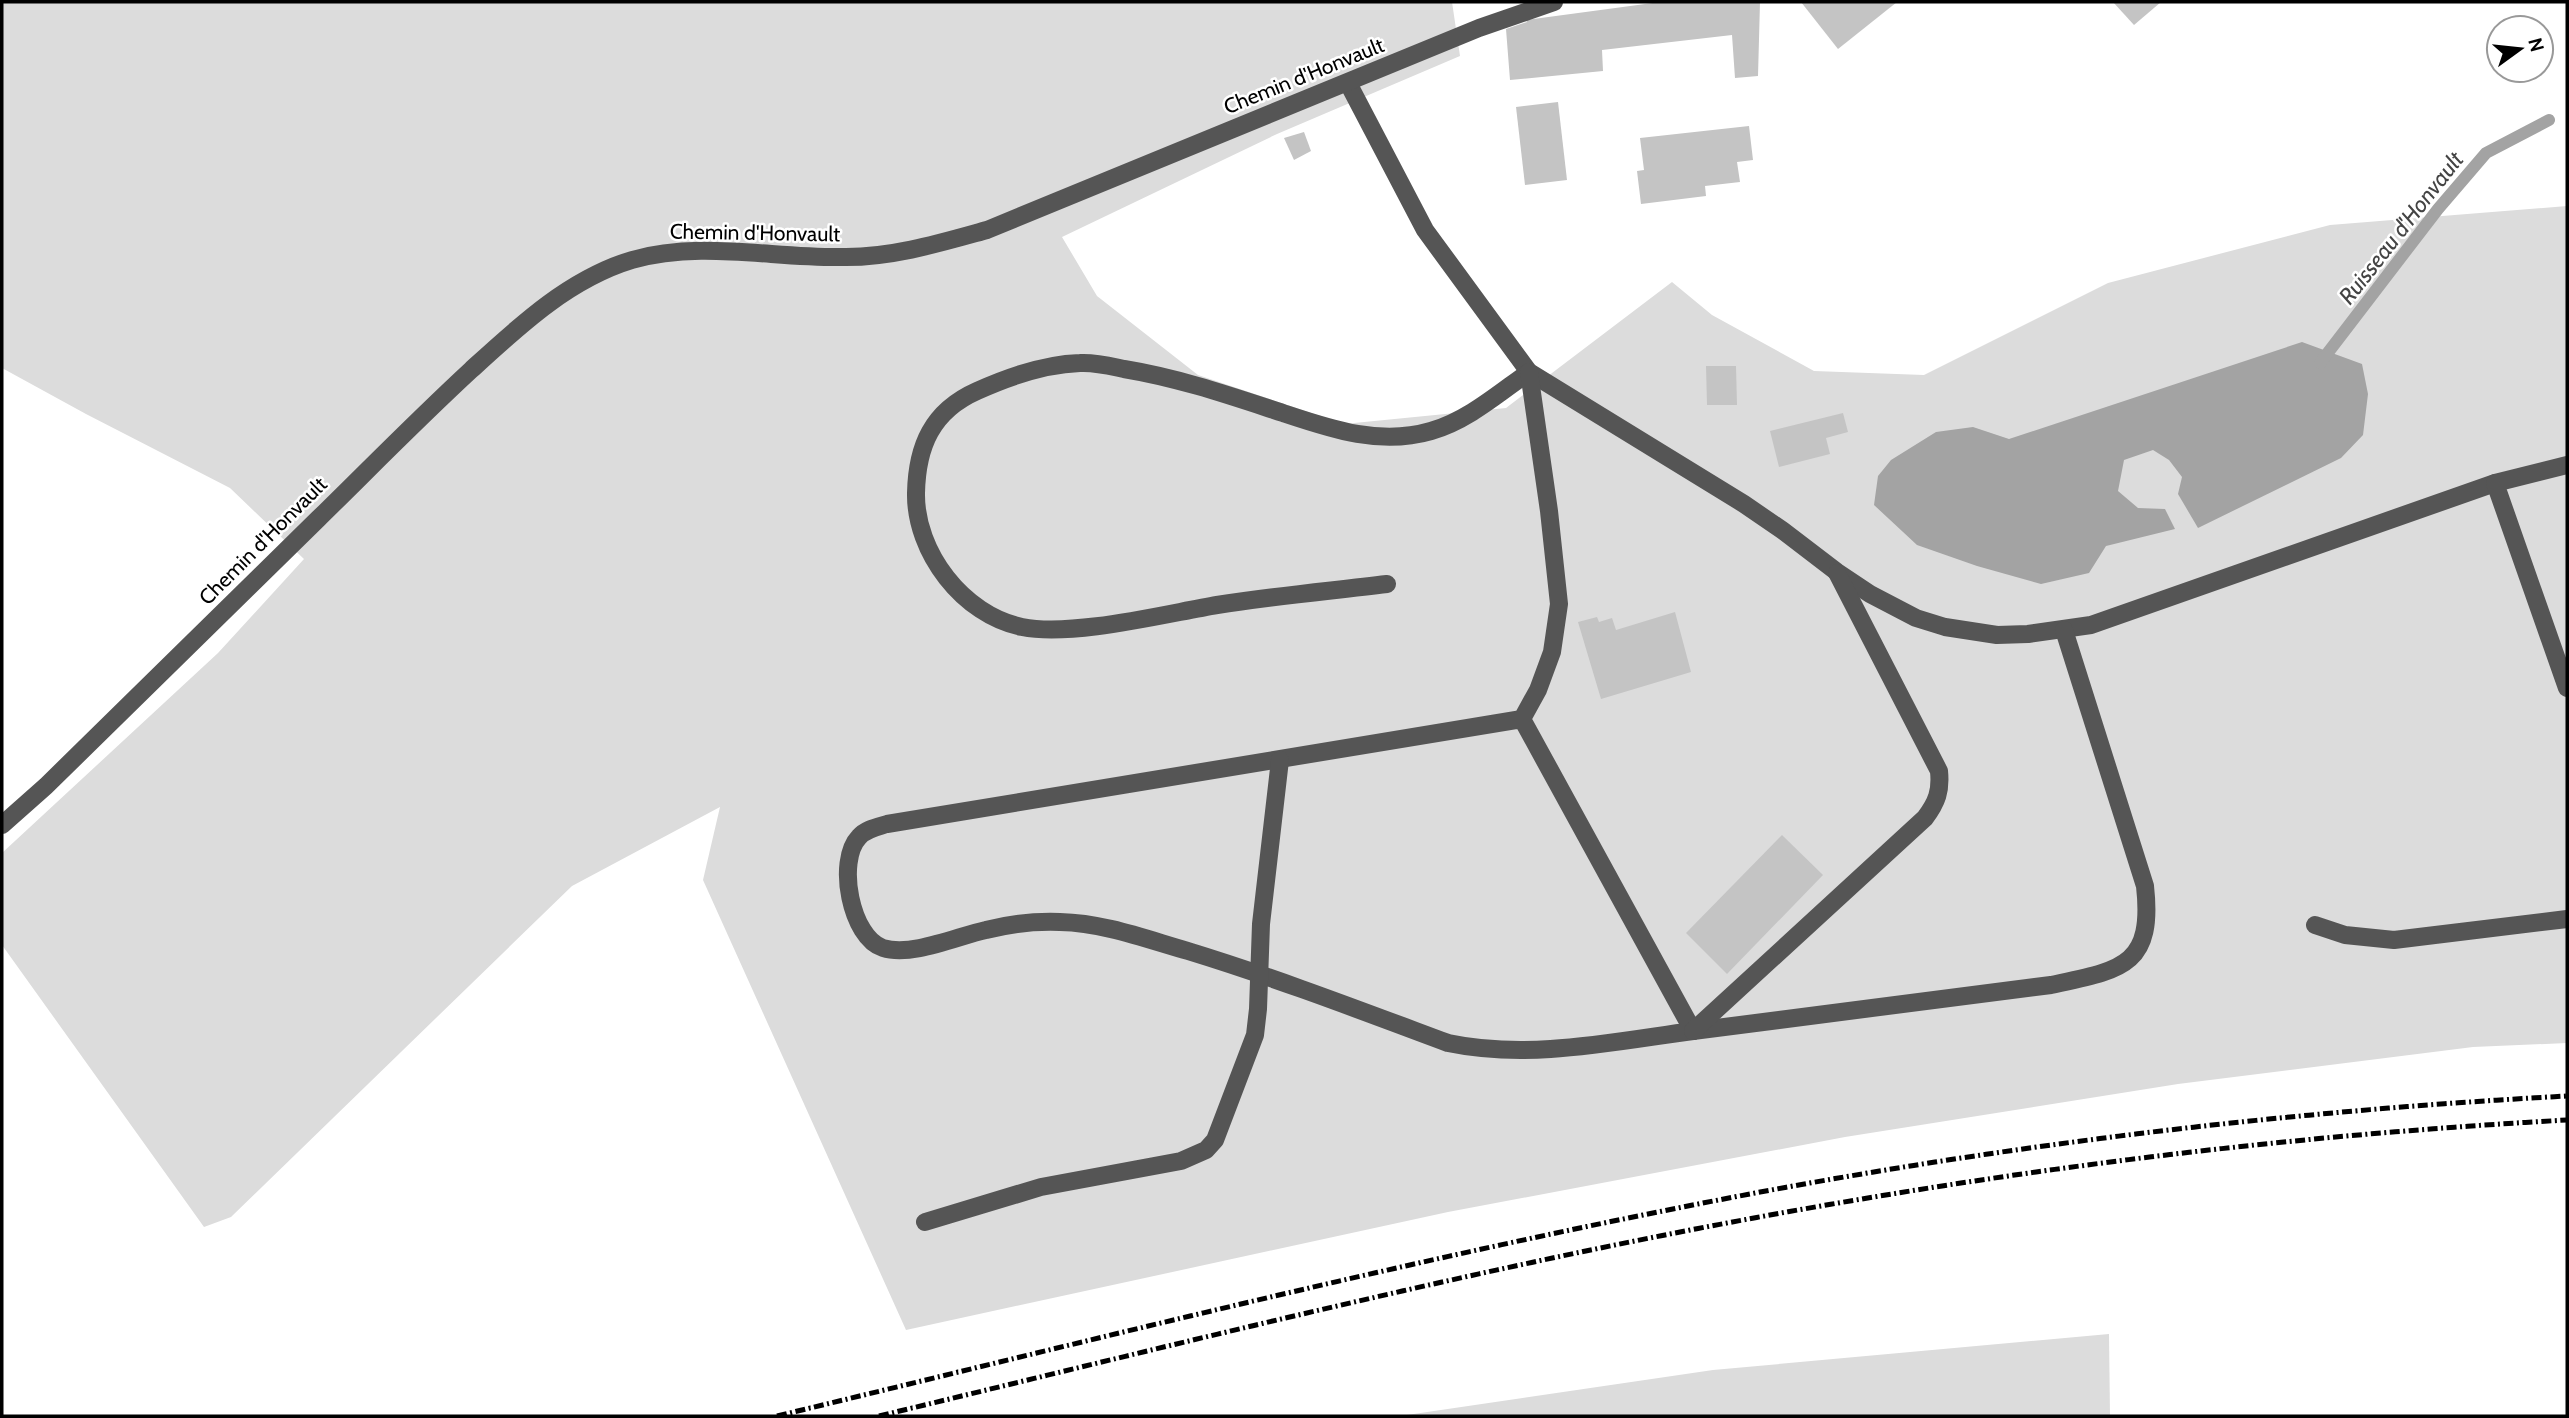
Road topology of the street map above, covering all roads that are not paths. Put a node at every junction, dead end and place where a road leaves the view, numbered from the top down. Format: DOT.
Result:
graph roads {
  1 [pos="1554,2"];
  2 [pos="1348,83"];
  3 [pos="1529,372"];
  4 [pos="2567,465"];
  5 [pos="2495,484"];
  6 [pos="1837,572"];
  7 [pos="1387,584"];
  8 [pos="2064,630"];
  9 [pos="2567,688"];
  10 [pos="1522,719"];
  11 [pos="1280,761"];
  12 [pos="2,825"];
  13 [pos="2567,919"];
  14 [pos="2315,925"];
  15 [pos="1259,973"];
  16 [pos="1693,1031"];
  17 [pos="925,1222"];
  1 -- 2 [label="street, Chemin d'Honvault"];
  2 -- 3 [label="street"];
  2 -- 12 [label="street, Chemin d'Honvault"];
  3 -- 6 [label="street"];
  3 -- 7 [label="street"];
  3 -- 10 [label="street"];
  4 -- 5 [label="street"];
  5 -- 8 [label="street"];
  5 -- 9 [label="street"];
  6 -- 8 [label="street"];
  6 -- 16 [label="street"];
  8 -- 16 [label="street"];
  10 -- 11 [label="street"];
  10 -- 16 [label="street"];
  11 -- 15 [label="street"];
  11 -- 15 [label="street"];
  13 -- 14 [label="street"];
  15 -- 16 [label="street"];
  15 -- 17 [label="street"];
}
